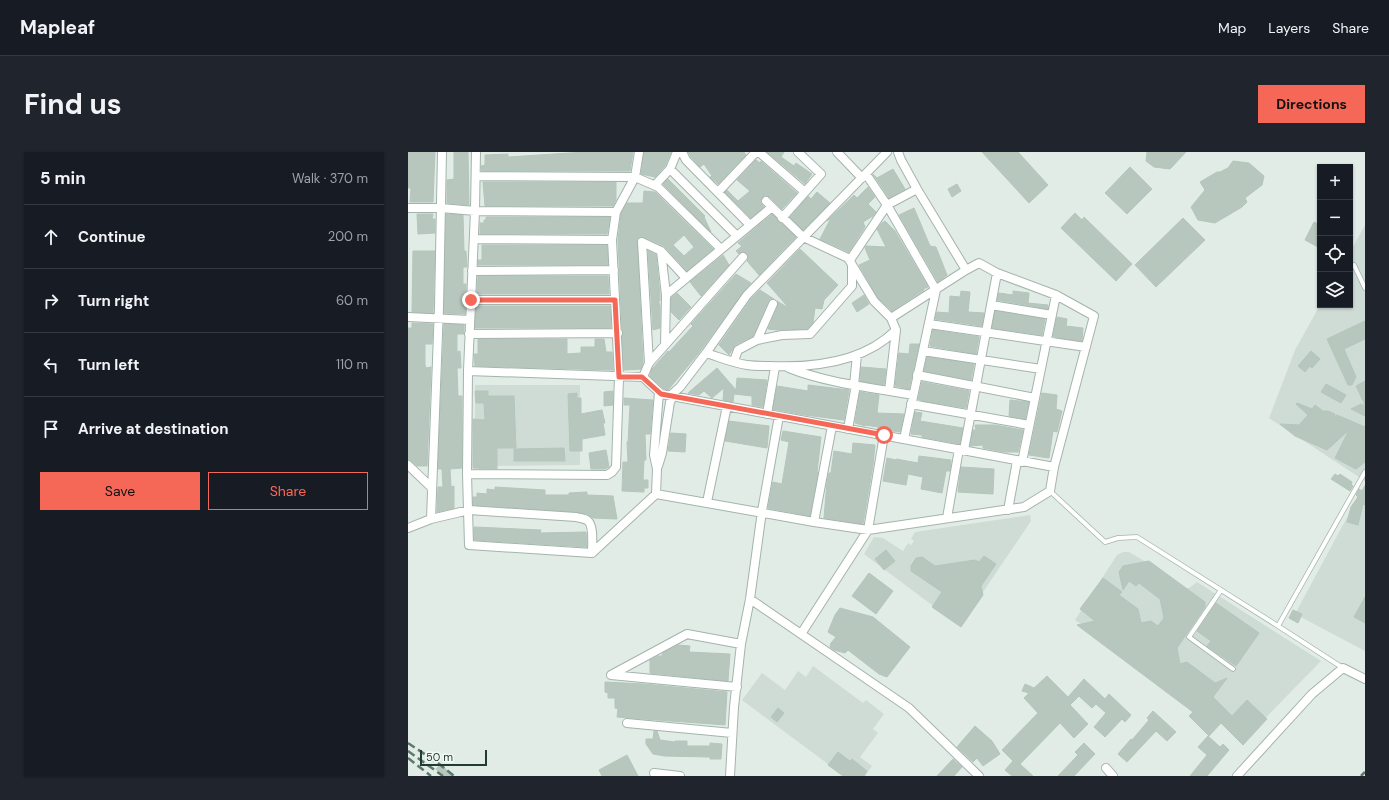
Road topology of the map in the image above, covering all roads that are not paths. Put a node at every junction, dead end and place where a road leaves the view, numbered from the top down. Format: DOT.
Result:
graph roads {
  1 [pos="442,152"];
  2 [pos="476,152"];
  3 [pos="639,152"];
  4 [pos="677,152"];
  5 [pos="682,152"];
  6 [pos="756,152"];
  7 [pos="760,152"];
  8 [pos="798,152"];
  9 [pos="837,152"];
  10 [pos="898,152"];
  11 [pos="883,154"];
  12 [pos="670,169"];
  13 [pos="476,176"];
  14 [pos="864,176"];
  15 [pos="635,177"];
  16 [pos="655,185"];
  17 [pos="917,189"];
  18 [pos="718,192"];
  19 [pos="805,192"];
  20 [pos="887,205"];
  21 [pos="408,208"];
  22 [pos="441,208"];
  23 [pos="475,211"];
  24 [pos="616,212"];
  25 [pos="782,218"];
  26 [pos="750,225"];
  27 [pos="737,236"];
  28 [pos="803,237"];
  29 [pos="474,239"];
  30 [pos="612,240"];
  31 [pos="722,249"];
  32 [pos="661,251"];
  33 [pos="743,257"];
  34 [pos="852,265"];
  35 [pos="1354,265"];
  36 [pos="614,270"];
  37 [pos="966,270"];
  38 [pos="472,271"];
  39 [pos="997,273"];
  40 [pos="686,278"];
  41 [pos="1365,288"];
  42 [pos="936,290"];
  43 [pos="666,295"];
  44 [pos="1056,295"];
  45 [pos="471,300"];
  46 [pos="615,300"];
  47 [pos="773,304"];
  48 [pos="991,304"];
  49 [pos="1052,315"];
  50 [pos="408,317"];
  51 [pos="438,318"];
  52 [pos="891,318"];
  53 [pos="470,320"];
  54 [pos="929,324"];
  55 [pos="896,330"];
  56 [pos="986,332"];
  57 [pos="618,333"];
  58 [pos="469,334"];
  59 [pos="757,340"];
  60 [pos="1046,341"];
  61 [pos="665,345"];
  62 [pos="1086,347"];
  63 [pos="923,351"];
  64 [pos="706,353"];
  65 [pos="857,355"];
  66 [pos="981,360"];
  67 [pos="734,361"];
  68 [pos="648,363"];
  69 [pos="775,367"];
  70 [pos="787,367"];
  71 [pos="1041,369"];
  72 [pos="468,372"];
  73 [pos="917,376"];
  74 [pos="619,377"];
  75 [pos="642,377"];
  76 [pos="855,385"];
  77 [pos="976,386"];
  78 [pos="889,391"];
  79 [pos="659,392"];
  80 [pos="913,395"];
  81 [pos="672,396"];
  82 [pos="1035,398"];
  83 [pos="911,404"];
  84 [pos="727,406"];
  85 [pos="767,414"];
  86 [pos="970,414"];
  87 [pos="779,416"];
  88 [pos="1029,425"];
  89 [pos="832,426"];
  90 [pos="848,429"];
  91 [pos="884,435"];
  92 [pos="904,439"];
  93 [pos="961,450"];
  94 [pos="1020,461"];
  95 [pos="408,465"];
  96 [pos="1054,467"];
  97 [pos="657,469"];
  98 [pos="1365,472"];
  99 [pos="467,474"];
  100 [pos="432,488"];
  101 [pos="1050,491"];
  102 [pos="656,494"];
  103 [pos="707,502"];
  104 [pos="469,510"];
  105 [pos="1008,510"];
  106 [pos="762,512"];
  107 [pos="947,518"];
  108 [pos="431,520"];
  109 [pos="814,522"];
  110 [pos="408,528"];
  111 [pos="868,530"];
  112 [pos="592,553"];
  113 [pos="1221,590"];
  114 [pos="750,599"];
  115 [pos="1278,626"];
  116 [pos="801,634"];
  117 [pos="741,644"];
  118 [pos="1343,668"];
  119 [pos="1233,669"];
  120 [pos="1365,679"];
  121 [pos="736,687"];
  122 [pos="627,723"];
  123 [pos="732,733"];
  124 [pos="1106,768"];
  125 [pos="654,773"];
  126 [pos="680,776"];
  127 [pos="730,776"];
  128 [pos="979,776"];
  129 [pos="1113,776"];
  130 [pos="1237,776"];
  1 -- 22 [label="street"];
  2 -- 13 [label="street"];
  3 -- 15 [label="street"];
  4 -- 12 [label="street"];
  5 -- 18 [label="street"];
  6 -- 18 [label="street"];
  7 -- 19 [label="street"];
  8 -- 19 [label="street"];
  9 -- 14 [label="street"];
  10 -- 17 [label="street"];
  11 -- 14 [label="street"];
  12 -- 16 [label="street"];
  12 -- 27 [label="street"];
  13 -- 15 [label="street"];
  13 -- 23 [label="street"];
  14 -- 20 [label="street"];
  14 -- 28 [label="street"];
  15 -- 16 [label="street"];
  15 -- 24 [label="street"];
  16 -- 31 [label="street"];
  17 -- 20 [label="street"];
  17 -- 37 [label="street"];
  18 -- 26 [label="street"];
  19 -- 25 [label="street"];
  20 -- 34 [label="street"];
  20 -- 42 [label="street"];
  21 -- 22 [label="street"];
  22 -- 23 [label="street"];
  22 -- 51 [label="street"];
  23 -- 24 [label="street"];
  23 -- 29 [label="street"];
  24 -- 30 [label="street"];
  25 -- 26 [label="street"];
  25 -- 28 [label="street"];
  26 -- 27 [label="street"];
  27 -- 31 [label="street"];
  28 -- 34 [label="street"];
  28 -- 64 [label="street"];
  29 -- 30 [label="street"];
  29 -- 38 [label="street"];
  30 -- 36 [label="street"];
  31 -- 40 [label="street"];
  32 -- 40 [label="street"];
  32 -- 43 [label="street"];
  32 -- 68 [label="street"];
  33 -- 61 [label="street"];
  34 -- 52 [label="street"];
  34 -- 59 [label="street"];
  35 -- 41 [label="lane"];
  36 -- 38 [label="street"];
  36 -- 46 [label="street"];
  37 -- 39 [label="street"];
  37 -- 42 [label="street"];
  38 -- 45 [label="street"];
  39 -- 44 [label="street"];
  39 -- 48 [label="street"];
  40 -- 43 [label="street"];
  42 -- 52 [label="street"];
  42 -- 54 [label="street"];
  43 -- 61 [label="street"];
  44 -- 49 [label="street"];
  44 -- 62 [label="street"];
  45 -- 46 [label="street"];
  45 -- 53 [label="street"];
  46 -- 57 [label="street"];
  47 -- 59 [label="street"];
  48 -- 49 [label="street"];
  48 -- 56 [label="street"];
  49 -- 60 [label="street"];
  50 -- 51 [label="street"];
  51 -- 53 [label="street"];
  51 -- 100 [label="street"];
  52 -- 55 [label="street"];
  53 -- 58 [label="street"];
  54 -- 56 [label="street"];
  54 -- 63 [label="street"];
  55 -- 65 [label="street"];
  55 -- 78 [label="street"];
  56 -- 60 [label="street"];
  56 -- 66 [label="street"];
  57 -- 58 [label="street"];
  57 -- 74 [label="street"];
  58 -- 72 [label="street"];
  59 -- 67 [label="street"];
  60 -- 62 [label="street"];
  60 -- 71 [label="street"];
  61 -- 68 [label="street"];
  62 -- 96 [label="street"];
  63 -- 66 [label="street"];
  63 -- 73 [label="street"];
  64 -- 67 [label="street"];
  64 -- 81 [label="street"];
  65 -- 70 [label="street"];
  65 -- 76 [label="street"];
  66 -- 71 [label="street"];
  66 -- 77 [label="street"];
  67 -- 69 [label="street"];
  68 -- 75 [label="street"];
  69 -- 70 [label="street"];
  69 -- 85 [label="street"];
  70 -- 76 [label="street"];
  71 -- 82 [label="street"];
  72 -- 74 [label="street"];
  72 -- 99 [label="street"];
  73 -- 77 [label="street"];
  73 -- 80 [label="street"];
  74 -- 75 [label="street"];
  74 -- 99 [label="street"];
  75 -- 79 [label="street"];
  76 -- 78 [label="street"];
  76 -- 90 [label="street"];
  77 -- 82 [label="street"];
  77 -- 86 [label="street"];
  78 -- 80 [label="street"];
  79 -- 81 [label="street"];
  79 -- 97 [label="street"];
  80 -- 83 [label="street"];
  81 -- 84 [label="street"];
  81 -- 97 [label="street"];
  82 -- 88 [label="street"];
  83 -- 86 [label="street"];
  83 -- 92 [label="street"];
  84 -- 85 [label="street"];
  84 -- 103 [label="street"];
  85 -- 87 [label="street"];
  86 -- 88 [label="street"];
  86 -- 93 [label="street"];
  87 -- 89 [label="street"];
  87 -- 106 [label="street"];
  88 -- 94 [label="street"];
  89 -- 90 [label="street"];
  89 -- 109 [label="street"];
  90 -- 91 [label="street"];
  91 -- 92 [label="street"];
  91 -- 111 [label="street"];
  92 -- 93 [label="street"];
  93 -- 94 [label="street"];
  93 -- 107 [label="street"];
  94 -- 96 [label="street"];
  94 -- 105 [label="street"];
  95 -- 100 [label="street"];
  96 -- 101 [label="street"];
  97 -- 102 [label="street"];
  98 -- 115 [label="lane"];
  99 -- 104 [label="street"];
  100 -- 108 [label="street"];
  101 -- 105 [label="street"];
  101 -- 113 [label="lane"];
  102 -- 103 [label="street"];
  102 -- 112 [label="street"];
  103 -- 106 [label="street"];
  104 -- 108 [label="street"];
  104 -- 112 [label="street"];
  104 -- 112 [label="street"];
  105 -- 107 [label="street"];
  106 -- 109 [label="street"];
  106 -- 114 [label="street"];
  107 -- 111 [label="street"];
  108 -- 110 [label="street"];
  109 -- 111 [label="street"];
  111 -- 116 [label="street"];
  113 -- 115 [label="lane"];
  113 -- 119 [label="lane"];
  114 -- 116 [label="street"];
  114 -- 117 [label="street"];
  115 -- 118 [label="lane"];
  116 -- 128 [label="street"];
  117 -- 121 [label="street"];
  117 -- 121 [label="street"];
  118 -- 120 [label="street"];
  118 -- 130 [label="street"];
  121 -- 123 [label="street"];
  122 -- 123 [label="street"];
  123 -- 127 [label="street"];
  124 -- 129 [label="street"];
  125 -- 126 [label="street"];
}
